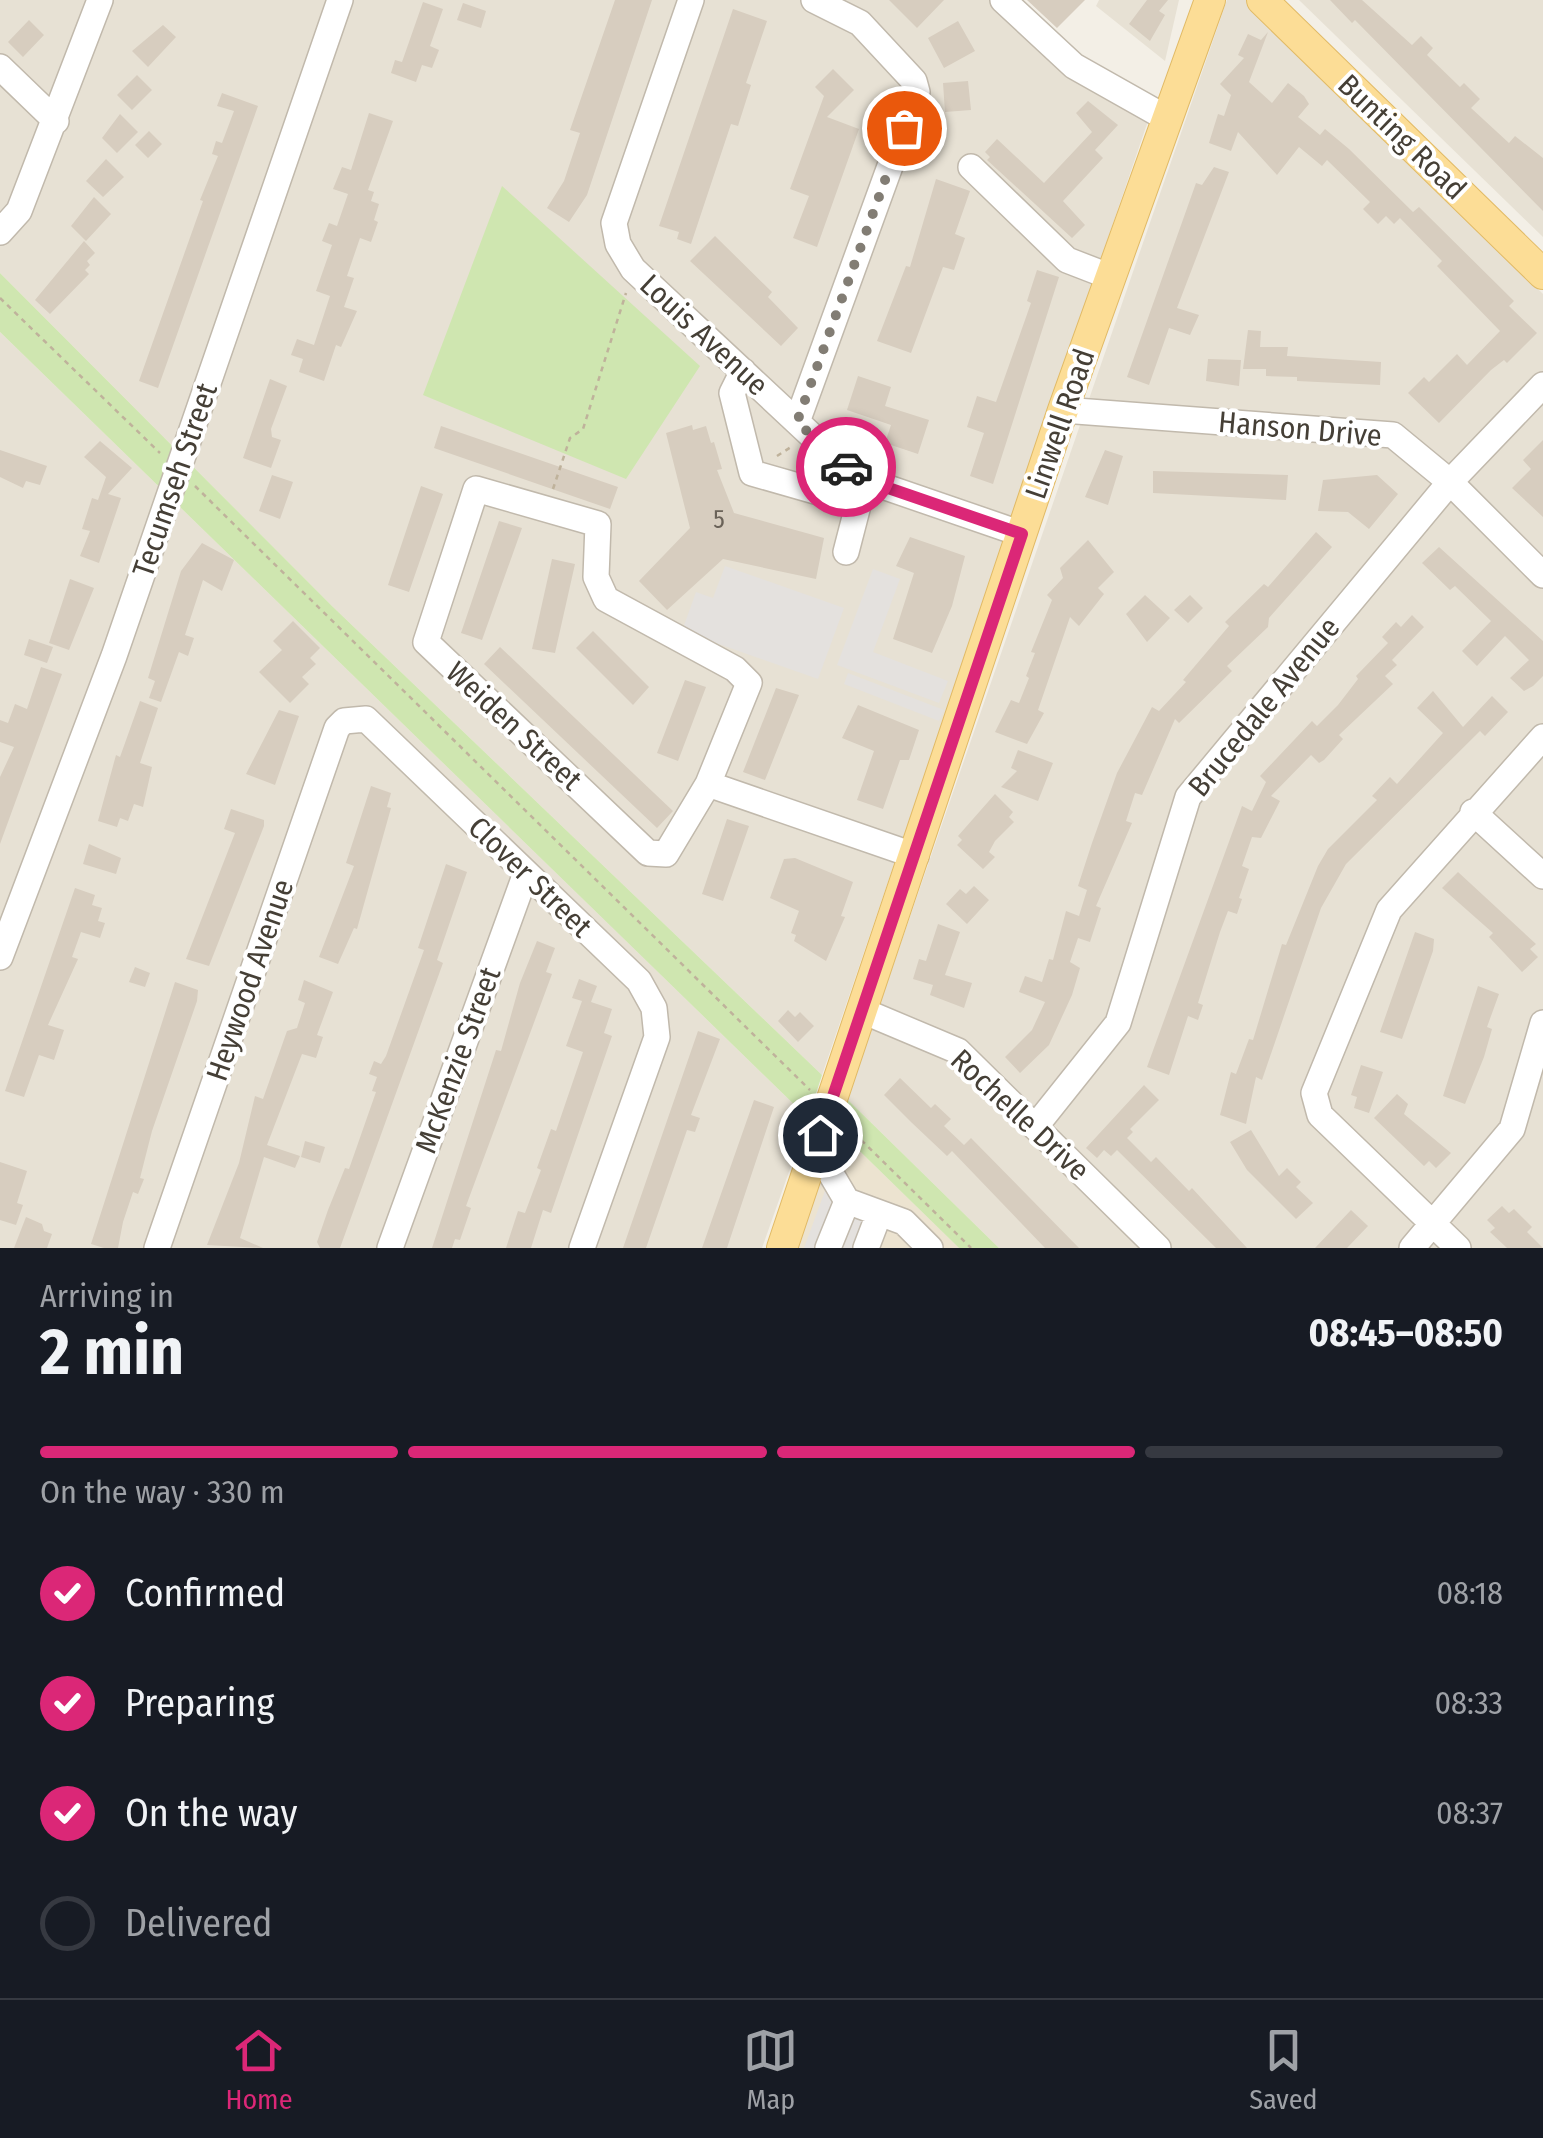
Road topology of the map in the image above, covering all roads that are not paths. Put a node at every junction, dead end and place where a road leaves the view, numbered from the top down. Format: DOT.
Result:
graph roads {
  1 [pos="100,0"];
  2 [pos="340,0"];
  3 [pos="692,0"];
  4 [pos="814,0"];
  5 [pos="1003,0"];
  6 [pos="1210,0"];
  7 [pos="1262,0"];
  8 [pos="0,68"];
  9 [pos="1168,119"];
  10 [pos="56,121"];
  11 [pos="971,168"];
  12 [pos="0,232"];
  13 [pos="1543,273"];
  14 [pos="1111,277"];
  15 [pos="744,371"];
  16 [pos="1543,385"];
  17 [pos="1063,410"];
  18 [pos="797,422"];
  19 [pos="1450,482"];
  20 [pos="861,492"];
  21 [pos="1022,534"];
  22 [pos="846,552"];
  23 [pos="1543,574"];
  24 [pos="352,720"];
  25 [pos="1543,737"];
  26 [pos="708,784"];
  27 [pos="1473,812"];
  28 [pos="916,856"];
  29 [pos="526,873"];
  30 [pos="1543,876"];
  31 [pos="0,957"];
  32 [pos="862,1011"];
  33 [pos="1543,1023"];
  34 [pos="1035,1127"];
  35 [pos="812,1160"];
  36 [pos="846,1202"];
  37 [pos="879,1214"];
  38 [pos="1435,1224"];
  39 [pos="157,1248"];
  40 [pos="390,1248"];
  41 [pos="582,1248"];
  42 [pos="782,1248"];
  43 [pos="828,1248"];
  44 [pos="866,1248"];
  45 [pos="930,1248"];
  46 [pos="1158,1248"];
  47 [pos="1412,1248"];
  48 [pos="1458,1248"];
  1 -- 10 [label="street"];
  2 -- 31 [label="street, Tecumseh Street"];
  3 -- 15 [label="street, Louis Avenue"];
  4 -- 18 [label="street"];
  5 -- 9 [label="street"];
  6 -- 9 [label="main road, Linwell Road"];
  7 -- 13 [label="main road, Bunting Road"];
  8 -- 10 [label="street"];
  9 -- 14 [label="main road, Linwell Road"];
  10 -- 12 [label="street"];
  11 -- 14 [label="street"];
  14 -- 17 [label="main road, Linwell Road"];
  15 -- 18 [label="street, Louis Avenue"];
  15 -- 20 [label="street"];
  16 -- 19 [label="street, Brucedale Avenue"];
  17 -- 19 [label="street, Hanson Drive"];
  17 -- 21 [label="main road, Linwell Road"];
  18 -- 20 [label="street, Louis Avenue"];
  19 -- 23 [label="street, Hanson Drive"];
  19 -- 34 [label="street, Brucedale Avenue"];
  20 -- 21 [label="street, Louis Avenue"];
  20 -- 22 [label="street"];
  21 -- 28 [label="main road, Linwell Road"];
  24 -- 29 [label="street, Clover Street"];
  24 -- 39 [label="street, Heywood Avenue"];
  25 -- 27 [label="street"];
  26 -- 26 [label="street, Weiden Street"];
  26 -- 28 [label="street"];
  27 -- 30 [label="street"];
  27 -- 38 [label="street"];
  28 -- 32 [label="main road, Linwell Road"];
  29 -- 40 [label="street, McKenzie Street"];
  29 -- 41 [label="street, Clover Street"];
  32 -- 34 [label="street, Rochelle Drive"];
  32 -- 35 [label="main road, Linwell Road"];
  33 -- 38 [label="street"];
  34 -- 46 [label="street, Rochelle Drive"];
  35 -- 36 [label="street"];
  35 -- 42 [label="main road, Linwell Road"];
  36 -- 37 [label="street"];
  36 -- 43 [label="street"];
  37 -- 44 [label="street"];
  37 -- 45 [label="street"];
  38 -- 47 [label="street"];
  38 -- 48 [label="street"];
}
